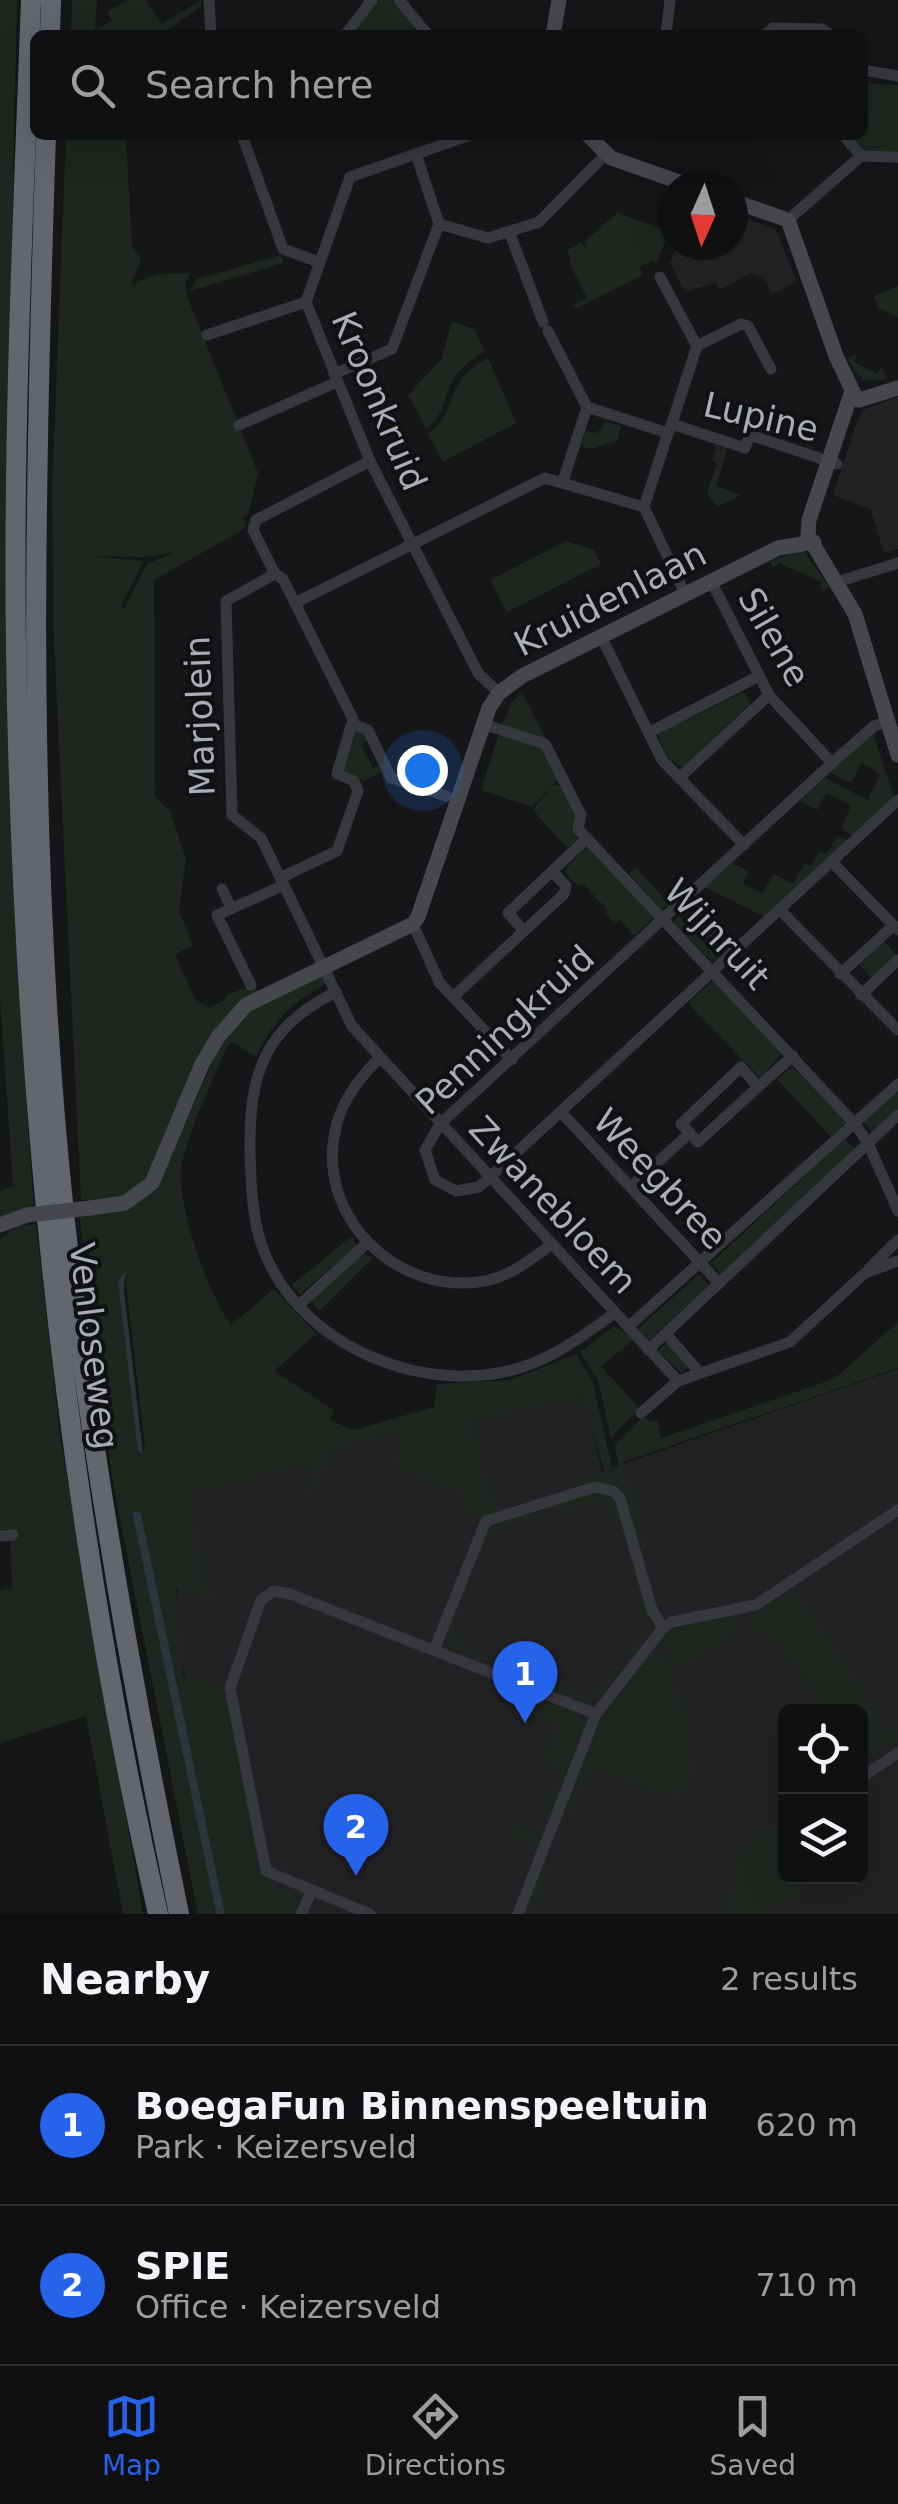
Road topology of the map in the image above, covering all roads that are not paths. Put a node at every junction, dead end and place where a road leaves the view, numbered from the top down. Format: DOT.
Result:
graph roads {
  1 [pos="31,0"];
  2 [pos="51,0"];
  3 [pos="209,0"];
  4 [pos="372,0"];
  5 [pos="399,0"];
  6 [pos="559,0"];
  7 [pos="670,0"];
  8 [pos="30,30"];
  9 [pos="50,30"];
  10 [pos="211,30"];
  11 [pos="348,30"];
  12 [pos="420,30"];
  13 [pos="555,30"];
  14 [pos="667,30"];
  15 [pos="771,30"];
  16 [pos="823,30"];
  17 [pos="30,34"];
  18 [pos="868,71"];
  19 [pos="898,76"];
  20 [pos="46,140"];
  21 [pos="244,140"];
  22 [pos="456,140"];
  23 [pos="592,140"];
  24 [pos="847,140"];
  25 [pos="416,154"];
  26 [pos="605,154"];
  27 [pos="861,156"];
  28 [pos="898,157"];
  29 [pos="658,174"];
  30 [pos="748,206"];
  31 [pos="788,220"];
  32 [pos="440,224"];
  33 [pos="509,231"];
  34 [pos="320,262"];
  35 [pos="660,277"];
  36 [pos="306,302"];
  37 [pos="207,335"];
  38 [pos="697,346"];
  39 [pos="771,369"];
  40 [pos="335,378"];
  41 [pos="898,388"];
  42 [pos="855,397"];
  43 [pos="587,407"];
  44 [pos="239,425"];
  45 [pos="670,428"];
  46 [pos="370,461"];
  47 [pos="833,462"];
  48 [pos="563,481"];
  49 [pos="644,507"];
  50 [pos="814,542"];
  51 [pos="413,544"];
  52 [pos="898,563"];
  53 [pos="275,574"];
  54 [pos="711,582"];
  55 [pos="837,582"];
  56 [pos="685,594"];
  57 [pos="295,604"];
  58 [pos="601,636"];
  59 [pos="758,676"];
  60 [pos="499,693"];
  61 [pos="770,694"];
  62 [pos="890,716"];
  63 [pos="352,724"];
  64 [pos="484,724"];
  65 [pos="650,732"];
  66 [pos="898,755"];
  67 [pos="832,763"];
  68 [pos="680,777"];
  69 [pos="446,796"];
  70 [pos="898,800"];
  71 [pos="587,838"];
  72 [pos="744,845"];
  73 [pos="832,862"];
  74 [pos="553,872"];
  75 [pos="282,882"];
  76 [pos="222,889"];
  77 [pos="231,908"];
  78 [pos="780,910"];
  79 [pos="666,918"];
  80 [pos="412,924"];
  81 [pos="896,928"];
  82 [pos="524,931"];
  83 [pos="898,960"];
  84 [pos="323,966"];
  85 [pos="714,970"];
  86 [pos="840,974"];
  87 [pos="251,985"];
  88 [pos="336,992"];
  89 [pos="861,995"];
  90 [pos="452,997"];
  91 [pos="898,1030"];
  92 [pos="793,1056"];
  93 [pos="380,1057"];
  94 [pos="512,1060"];
  95 [pos="898,1084"];
  96 [pos="758,1087"];
  97 [pos="561,1112"];
  98 [pos="898,1115"];
  99 [pos="440,1124"];
  100 [pos="854,1124"];
  101 [pos="690,1133"];
  102 [pos="868,1143"];
  103 [pos="491,1176"];
  104 [pos="631,1186"];
  105 [pos="898,1210"];
  106 [pos="0,1225"];
  107 [pos="898,1240"];
  108 [pos="367,1243"];
  109 [pos="552,1244"];
  110 [pos="898,1261"];
  111 [pos="700,1262"];
  112 [pos="866,1273"];
  113 [pos="719,1283"];
  114 [pos="298,1306"];
  115 [pos="615,1312"];
  116 [pos="628,1327"];
  117 [pos="666,1334"];
  118 [pos="648,1350"];
  119 [pos="700,1372"];
  120 [pos="678,1381"];
  121 [pos="641,1413"];
  122 [pos="898,1510"];
  123 [pos="662,1628"];
  124 [pos="434,1650"];
  125 [pos="596,1714"];
  126 [pos="898,1753"];
  127 [pos="868,1773"];
  128 [pos="310,1892"];
  129 [pos="158,1914"];
  130 [pos="180,1914"];
  131 [pos="301,1914"];
  132 [pos="370,1914"];
  133 [pos="518,1914"];
  1 -- 8 [label="highway, Venloseweg"];
  2 -- 9 [label="highway"];
  3 -- 10 [label="street"];
  4 -- 11 [label="street"];
  5 -- 12 [label="street"];
  6 -- 13 [label="street"];
  7 -- 14 [label="street"];
  15 -- 16 [label="street"];
  17 -- 129 [label="highway, Venloseweg"];
  18 -- 19 [label="street"];
  20 -- 130 [label="highway, Venloseweg"];
  21 -- 34 [label="street"];
  22 -- 25 [label="street, Kroonkruid"];
  23 -- 26 [label="street"];
  24 -- 27 [label="street"];
  25 -- 32 [label="street"];
  25 -- 34 [label="street, Kroonkruid"];
  26 -- 29 [label="street"];
  26 -- 33 [label="street"];
  27 -- 28 [label="street"];
  27 -- 31 [label="street"];
  30 -- 31 [label="street"];
  31 -- 42 [label="street"];
  32 -- 33 [label="street"];
  32 -- 40 [label="street"];
  33 -- 43 [label="street"];
  34 -- 36 [label="street, Kroonkruid"];
  35 -- 38 [label="street"];
  36 -- 37 [label="street"];
  36 -- 40 [label="street, Kroonkruid"];
  38 -- 39 [label="street"];
  38 -- 45 [label="street"];
  40 -- 44 [label="street"];
  40 -- 46 [label="street, Kroonkruid"];
  41 -- 42 [label="street"];
  42 -- 47 [label="street"];
  43 -- 45 [label="street, Lupine"];
  43 -- 48 [label="street"];
  45 -- 47 [label="street, Lupine"];
  45 -- 49 [label="street"];
  46 -- 51 [label="street, Kroonkruid"];
  46 -- 53 [label="street"];
  47 -- 50 [label="street"];
  48 -- 49 [label="street"];
  48 -- 51 [label="street"];
  49 -- 56 [label="street"];
  50 -- 54 [label="street, Kruidenlaan"];
  50 -- 55 [label="street"];
  51 -- 57 [label="street"];
  51 -- 60 [label="street, Kroonkruid"];
  52 -- 55 [label="street"];
  53 -- 57 [label="street"];
  53 -- 75 [label="street, Marjolein"];
  54 -- 56 [label="street, Kruidenlaan"];
  54 -- 59 [label="street, Silene"];
  55 -- 62 [label="street"];
  56 -- 58 [label="street, Kruidenlaan"];
  57 -- 63 [label="street"];
  58 -- 60 [label="street, Kruidenlaan"];
  58 -- 65 [label="street"];
  59 -- 61 [label="street, Silene"];
  59 -- 65 [label="street"];
  60 -- 64 [label="street, Kruidenlaan"];
  61 -- 67 [label="street, Silene"];
  61 -- 68 [label="street"];
  62 -- 66 [label="street"];
  62 -- 67 [label="street, Penningkruid"];
  63 -- 69 [label="street"];
  63 -- 75 [label="street"];
  64 -- 71 [label="street, Wijnruit"];
  64 -- 80 [label="street, Kruidenlaan"];
  65 -- 68 [label="street"];
  67 -- 72 [label="street, Penningkruid"];
  68 -- 72 [label="street"];
  70 -- 73 [label="street"];
  71 -- 74 [label="street"];
  71 -- 79 [label="street, Wijnruit"];
  72 -- 79 [label="street, Penningkruid"];
  73 -- 78 [label="street"];
  73 -- 81 [label="street"];
  74 -- 82 [label="street"];
  74 -- 82 [label="street"];
  75 -- 77 [label="street"];
  75 -- 84 [label="street, Marjolein"];
  76 -- 77 [label="street"];
  77 -- 87 [label="street"];
  78 -- 85 [label="street"];
  78 -- 86 [label="street"];
  79 -- 85 [label="street, Wijnruit"];
  79 -- 94 [label="street, Penningkruid"];
  80 -- 84 [label="street"];
  80 -- 90 [label="street"];
  81 -- 86 [label="street"];
  82 -- 90 [label="street"];
  83 -- 89 [label="street"];
  84 -- 88 [label="street, Zwanebloem"];
  84 -- 106 [label="street, bridge"];
  85 -- 92 [label="street, Wijnruit"];
  85 -- 97 [label="street"];
  86 -- 89 [label="street"];
  88 -- 93 [label="street, Zwanebloem"];
  88 -- 114 [label="street"];
  89 -- 91 [label="street"];
  90 -- 94 [label="street"];
  92 -- 96 [label="street"];
  92 -- 100 [label="street, Wijnruit"];
  93 -- 99 [label="street, Zwanebloem"];
  93 -- 108 [label="street"];
  94 -- 99 [label="street, Penningkruid"];
  95 -- 100 [label="street"];
  96 -- 101 [label="street"];
  96 -- 101 [label="street"];
  97 -- 103 [label="street"];
  97 -- 104 [label="street, Weegbree"];
  98 -- 102 [label="street"];
  99 -- 103 [label="street, Zwanebloem"];
  99 -- 103 [label="street, Penningkruid"];
  100 -- 102 [label="street, Wijnruit"];
  100 -- 111 [label="street"];
  101 -- 104 [label="street"];
  102 -- 105 [label="street, Wijnruit"];
  102 -- 113 [label="street"];
  103 -- 109 [label="street, Zwanebloem"];
  104 -- 111 [label="street, Weegbree"];
  107 -- 112 [label="street"];
  108 -- 109 [label="street"];
  108 -- 114 [label="street"];
  109 -- 115 [label="street, Zwanebloem"];
  110 -- 112 [label="street"];
  111 -- 113 [label="street, Weegbree"];
  111 -- 116 [label="street"];
  112 -- 119 [label="street"];
  113 -- 117 [label="street"];
  114 -- 115 [label="street"];
  115 -- 116 [label="street, Zwanebloem"];
  116 -- 118 [label="street, Zwanebloem"];
  117 -- 118 [label="street"];
  117 -- 119 [label="street"];
  118 -- 120 [label="street, Zwanebloem"];
  119 -- 120 [label="street"];
  120 -- 121 [label="street"];
  122 -- 123 [label="street"];
  123 -- 124 [label="street"];
  123 -- 125 [label="street"];
  124 -- 125 [label="street"];
  124 -- 128 [label="street"];
  125 -- 133 [label="street"];
  126 -- 127 [label="street"];
  128 -- 131 [label="street"];
  128 -- 132 [label="street"];
}
